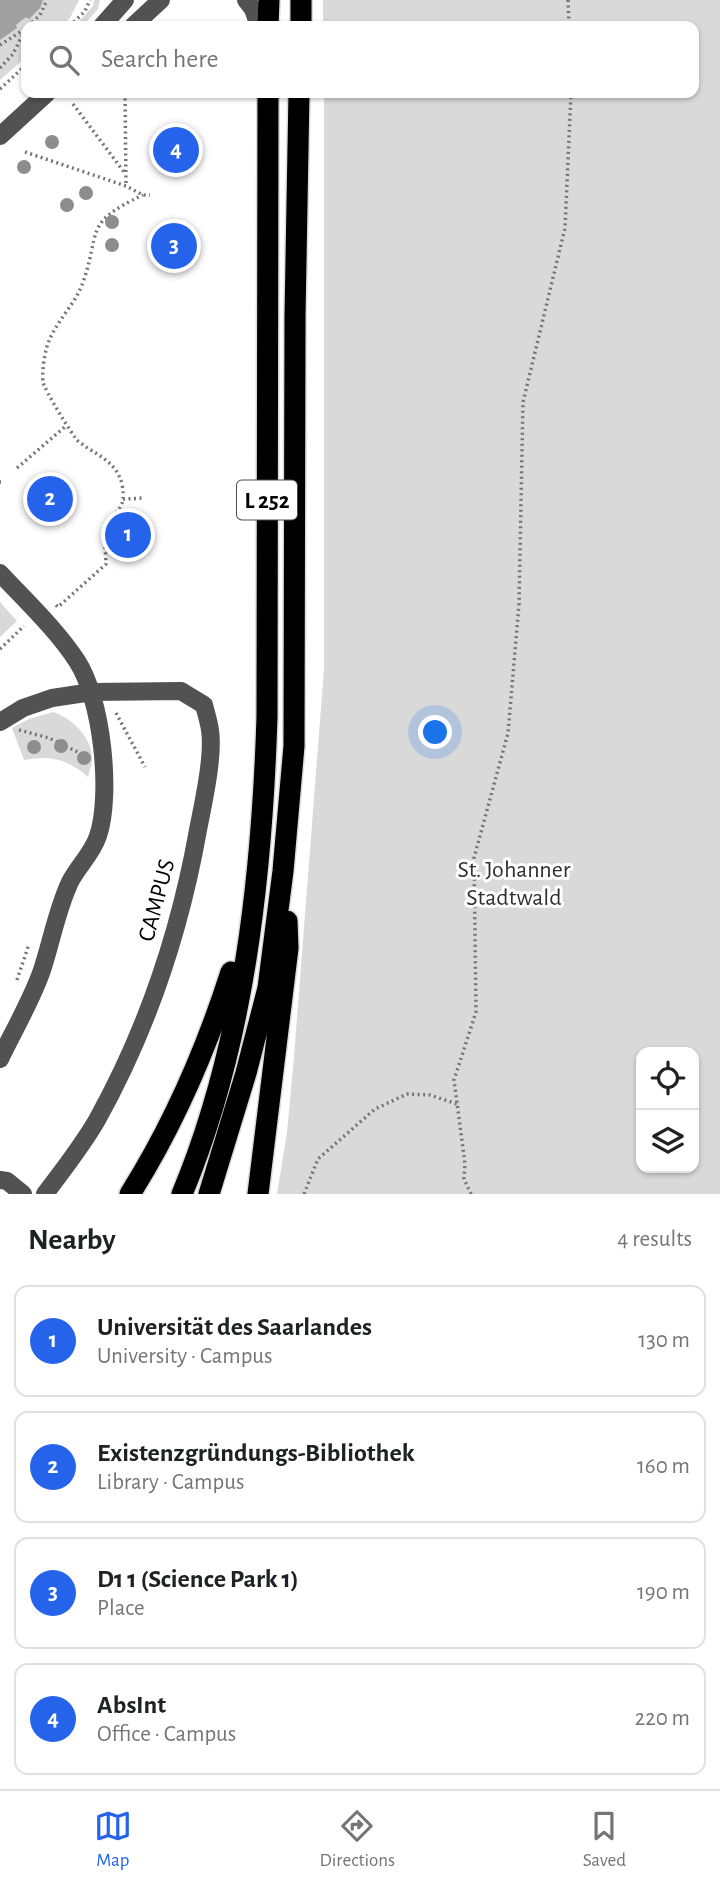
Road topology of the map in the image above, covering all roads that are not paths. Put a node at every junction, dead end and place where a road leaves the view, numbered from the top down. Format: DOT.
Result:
graph roads {
  1 [pos="125,0"];
  2 [pos="132,0"];
  3 [pos="161,0"];
  4 [pos="246,0"];
  5 [pos="268,0"];
  6 [pos="301,0"];
  7 [pos="139,20"];
  8 [pos="106,21"];
  9 [pos="257,21"];
  10 [pos="268,21"];
  11 [pos="301,21"];
  12 [pos="42,98"];
  13 [pos="268,98"];
  14 [pos="299,98"];
  15 [pos="0,136"];
  16 [pos="0,573"];
  17 [pos="99,692"];
  18 [pos="6,725"];
  19 [pos="283,871"];
  20 [pos="253,907"];
  21 [pos="0,1059"];
  22 [pos="0,1180"];
  23 [pos="23,1194"];
  24 [pos="46,1194"];
  25 [pos="130,1194"];
  26 [pos="183,1194"];
  27 [pos="209,1194"];
  28 [pos="258,1194"];
  1 -- 8 [label="street"];
  2 -- 7 [label="street"];
  3 -- 7 [label="street"];
  4 -- 9 [label="street"];
  5 -- 10 [label="highway"];
  6 -- 11 [label="highway"];
  12 -- 15 [label="street"];
  13 -- 20 [label="highway, L 252"];
  14 -- 19 [label="highway, L 252"];
  16 -- 17 [label="street"];
  17 -- 18 [label="street, CAMPUS"];
  17 -- 21 [label="street"];
  17 -- 24 [label="street, CAMPUS"];
  19 -- 27 [label="highway, L 252"];
  19 -- 28 [label="highway"];
  20 -- 25 [label="highway"];
  20 -- 26 [label="highway, L 252"];
  22 -- 23 [label="street"];
}
